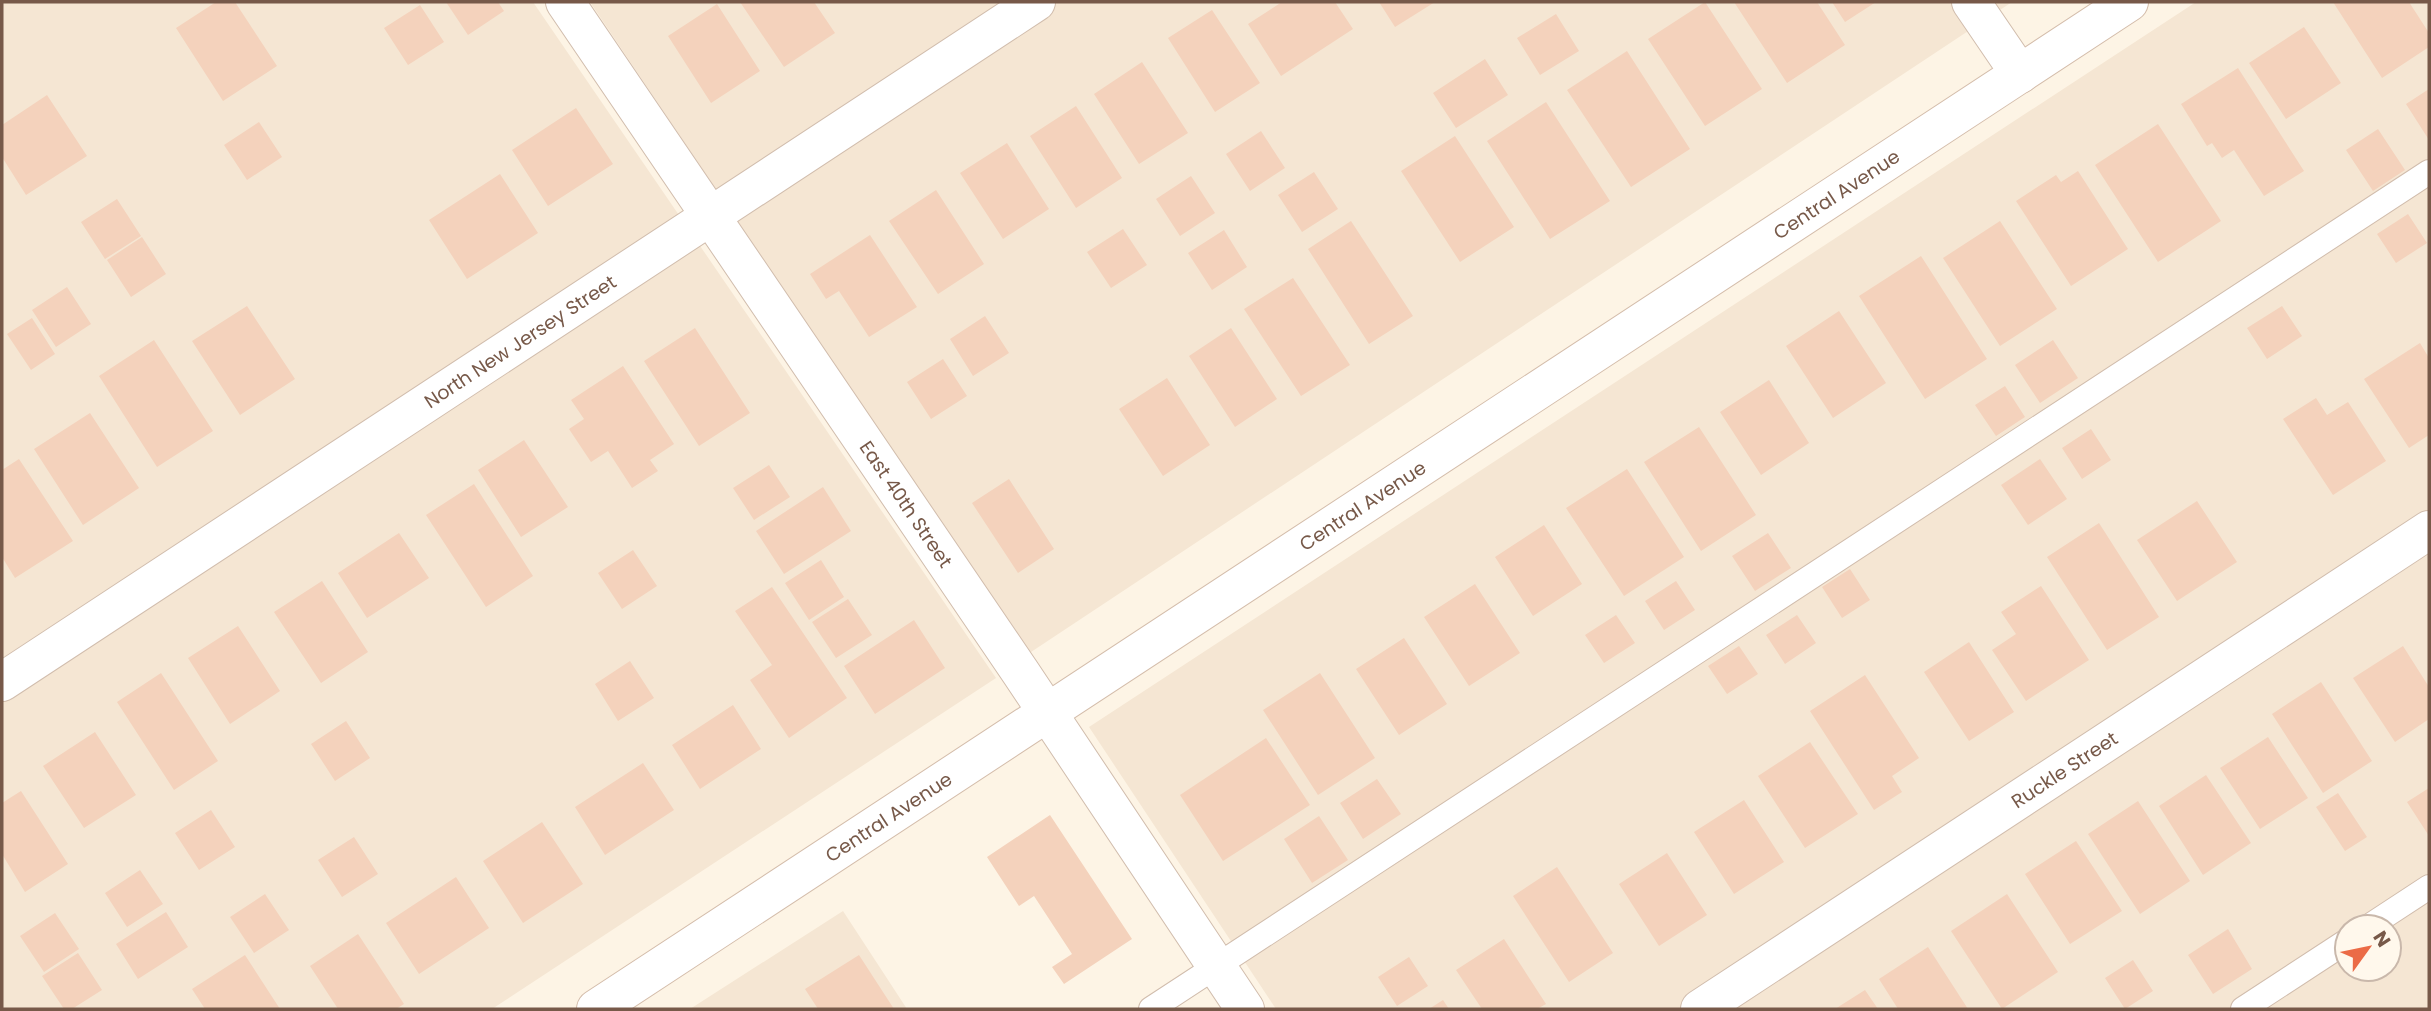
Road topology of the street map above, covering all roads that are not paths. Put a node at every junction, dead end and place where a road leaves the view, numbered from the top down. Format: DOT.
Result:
graph roads {
  1 [pos="565,2"];
  2 [pos="1037,2"];
  3 [pos="1972,2"];
  4 [pos="2129,2"];
  5 [pos="2020,74"];
  6 [pos="2429,172"];
  7 [pos="710,216"];
  8 [pos="2429,530"];
  9 [pos="2,682"];
  10 [pos="1047,713"];
  11 [pos="2429,887"];
  12 [pos="2389,913"];
  13 [pos="2333,950"];
  14 [pos="1216,966"];
  15 [pos="596,1009"];
  16 [pos="1151,1009"];
  17 [pos="1245,1009"];
  18 [pos="1700,1009"];
  19 [pos="2243,1009"];
  1 -- 7 [label="street, East 40th Street"];
  2 -- 7 [label="street, North New Jersey Street"];
  3 -- 5 [label="street"];
  4 -- 5 [label="street, Central Avenue"];
  5 -- 10 [label="street, Central Avenue"];
  6 -- 14 [label="lane"];
  7 -- 9 [label="street, North New Jersey Street"];
  7 -- 10 [label="street, East 40th Street"];
  8 -- 18 [label="street, Ruckle Street"];
  10 -- 14 [label="street, East 40th Street"];
  10 -- 15 [label="street, Central Avenue"];
  11 -- 12 [label="lane"];
  13 -- 19 [label="lane"];
  14 -- 16 [label="lane"];
  14 -- 17 [label="street, East 40th Street"];
}
